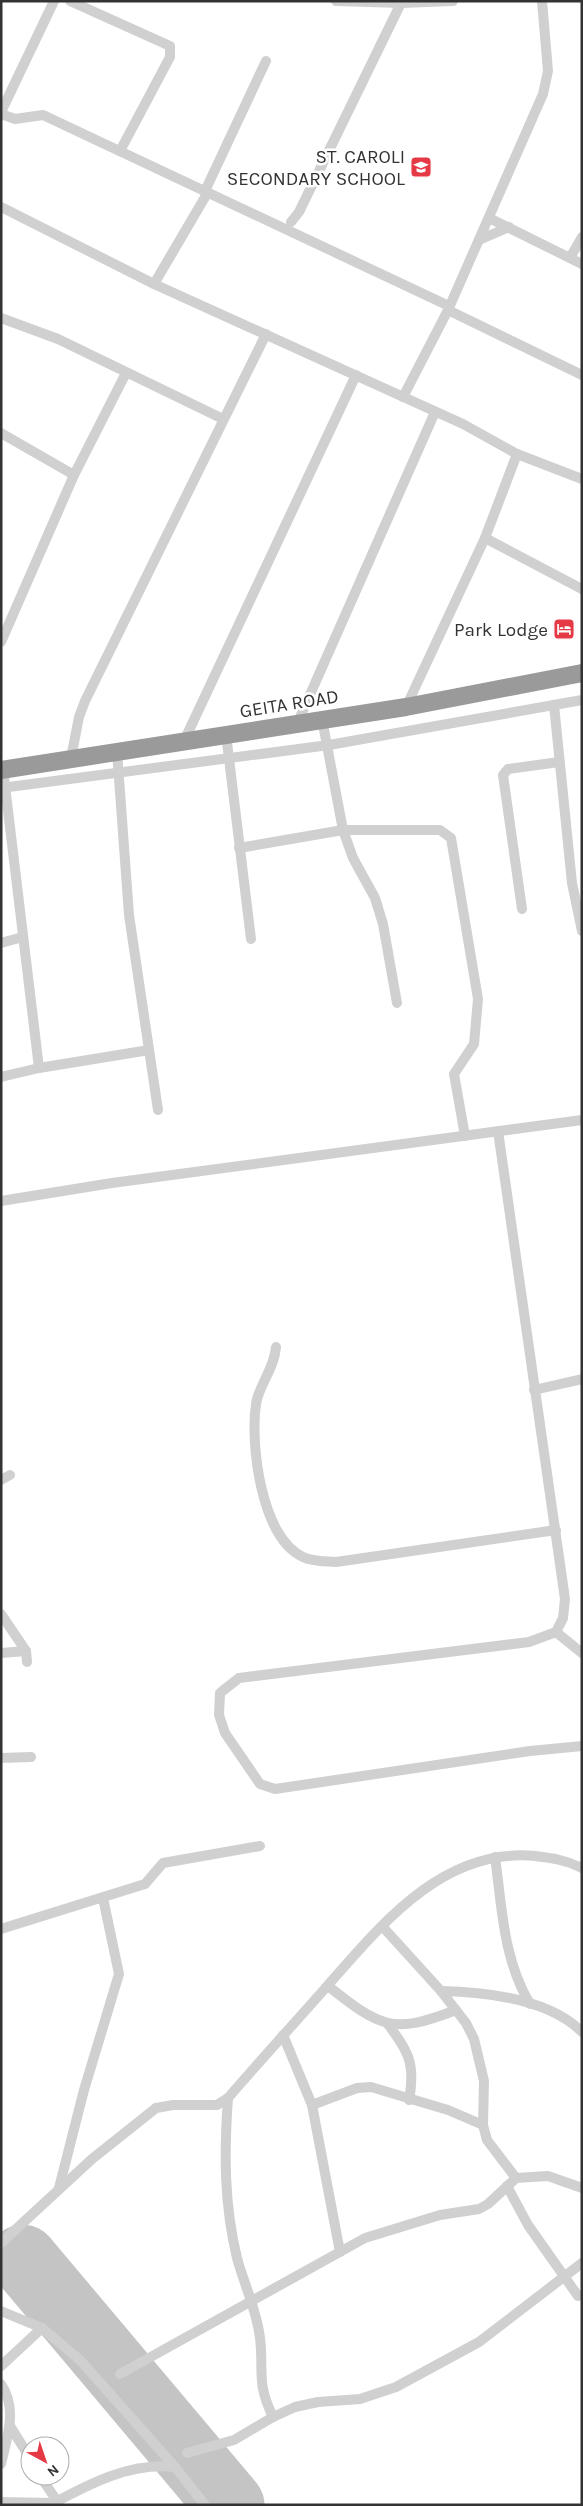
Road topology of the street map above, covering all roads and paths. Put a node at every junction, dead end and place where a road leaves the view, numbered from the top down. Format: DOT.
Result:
graph roads {
  1 [pos="54,1"];
  2 [pos="70,1"];
  3 [pos="336,1"];
  4 [pos="453,1"];
  5 [pos="542,1"];
  6 [pos="401,3"];
  7 [pos="266,61"];
  8 [pos="1,113"];
  9 [pos="120,151"];
  10 [pos="207,192"];
  11 [pos="1,207"];
  12 [pos="489,218"];
  13 [pos="291,222"];
  14 [pos="508,227"];
  15 [pos="582,237"];
  16 [pos="479,240"];
  17 [pos="570,258"];
  18 [pos="582,264"];
  19 [pos="154,284"];
  20 [pos="449,308"];
  21 [pos="1,319"];
  22 [pos="266,334"];
  23 [pos="126,372"];
  24 [pos="356,375"];
  25 [pos="582,375"];
  26 [pos="404,397"];
  27 [pos="435,412"];
  28 [pos="223,419"];
  29 [pos="1,433"];
  30 [pos="517,454"];
  31 [pos="74,474"];
  32 [pos="582,479"];
  33 [pos="485,538"];
  34 [pos="582,589"];
  35 [pos="1,642"];
  36 [pos="582,673"];
  37 [pos="582,700"];
  38 [pos="554,705"];
  39 [pos="406,707"];
  40 [pos="322,719"];
  41 [pos="297,724"];
  42 [pos="226,734"];
  43 [pos="184,741"];
  44 [pos="327,745"];
  45 [pos="117,751"];
  46 [pos="71,758"];
  47 [pos="229,759"];
  48 [pos="559,762"];
  49 [pos="2,770"];
  50 [pos="120,773"];
  51 [pos="3,788"];
  52 [pos="343,830"];
  53 [pos="239,848"];
  54 [pos="522,909"];
  55 [pos="582,931"];
  56 [pos="23,938"];
  57 [pos="250,939"];
  58 [pos="1,943"];
  59 [pos="397,1003"];
  60 [pos="149,1050"];
  61 [pos="39,1068"];
  62 [pos="1,1077"];
  63 [pos="158,1110"];
  64 [pos="582,1120"];
  65 [pos="498,1131"];
  66 [pos="465,1136"];
  67 [pos="1,1201"];
  68 [pos="276,1347"];
  69 [pos="582,1379"];
  70 [pos="534,1390"];
  71 [pos="556,1530"];
  72 [pos="1,1614"];
  73 [pos="556,1632"];
  74 [pos="26,1651"];
  75 [pos="1,1653"];
  76 [pos="582,1653"];
  77 [pos="27,1662"];
  78 [pos="582,1746"];
  79 [pos="31,1757"];
  80 [pos="1,1758"];
  81 [pos="260,1846"];
  82 [pos="496,1857"];
  83 [pos="582,1868"];
  84 [pos="102,1898"];
  85 [pos="382,1926"];
  86 [pos="1,1929"];
  87 [pos="328,1986"];
  88 [pos="441,1991"];
  89 [pos="530,2004"];
  90 [pos="456,2010"];
  91 [pos="387,2022"];
  92 [pos="582,2032"];
  93 [pos="283,2035"];
  94 [pos="228,2098"];
  95 [pos="409,2100"];
  96 [pos="312,2106"];
  97 [pos="483,2125"];
  98 [pos="516,2178"];
  99 [pos="507,2186"];
  100 [pos="59,2188"];
  101 [pos="582,2188"];
  102 [pos="1,2243"];
  103 [pos="340,2252"];
  104 [pos="581,2262"];
  105 [pos="564,2275"];
  106 [pos="578,2296"];
  107 [pos="251,2302"];
  108 [pos="1,2311"];
  109 [pos="42,2328"];
  110 [pos="1,2366"];
  111 [pos="120,2374"];
  112 [pos="1,2384"];
  113 [pos="273,2417"];
  114 [pos="10,2426"];
  115 [pos="20,2442"];
  116 [pos="187,2453"];
  117 [pos="1,2464"];
  118 [pos="175,2467"];
  119 [pos="45,2486"];
  120 [pos="1,2502"];
  121 [pos="53,2503"];
  122 [pos="205,2505"];
  1 -- 8 [label="street"];
  2 -- 9 [label="street"];
  3 -- 6 [label="street"];
  4 -- 6 [label="street"];
  5 -- 12 [label="street"];
  6 -- 13 [label="street"];
  7 -- 10 [label="street"];
  8 -- 9 [label="street"];
  9 -- 10 [label="street"];
  10 -- 19 [label="street"];
  10 -- 20 [label="street"];
  11 -- 19 [label="street"];
  12 -- 14 [label="street"];
  12 -- 16 [label="street"];
  14 -- 16 [label="street"];
  14 -- 17 [label="street"];
  15 -- 17 [label="street"];
  16 -- 20 [label="street"];
  17 -- 18 [label="street"];
  19 -- 22 [label="street"];
  20 -- 25 [label="street"];
  20 -- 26 [label="street"];
  21 -- 23 [label="street"];
  22 -- 24 [label="street"];
  22 -- 28 [label="street"];
  23 -- 28 [label="street"];
  23 -- 31 [label="street"];
  24 -- 26 [label="street"];
  24 -- 43 [label="street"];
  26 -- 27 [label="street"];
  27 -- 30 [label="street"];
  27 -- 41 [label="street"];
  28 -- 46 [label="street"];
  29 -- 31 [label="street"];
  30 -- 32 [label="street"];
  30 -- 33 [label="street"];
  31 -- 35 [label="street"];
  33 -- 34 [label="street"];
  33 -- 39 [label="street"];
  36 -- 39 [label="highway, GEITA ROAD"];
  37 -- 38 [label="street"];
  38 -- 44 [label="street"];
  38 -- 48 [label="street"];
  39 -- 40 [label="highway, GEITA ROAD"];
  40 -- 41 [label="highway, GEITA ROAD"];
  40 -- 44 [label="street"];
  41 -- 42 [label="highway, GEITA ROAD"];
  42 -- 43 [label="highway, GEITA ROAD"];
  42 -- 47 [label="street"];
  43 -- 45 [label="highway, GEITA ROAD"];
  44 -- 47 [label="street"];
  44 -- 52 [label="street"];
  45 -- 46 [label="highway, GEITA ROAD"];
  45 -- 50 [label="street"];
  46 -- 49 [label="highway, GEITA ROAD"];
  47 -- 50 [label="street"];
  47 -- 53 [label="street"];
  48 -- 54 [label="street"];
  48 -- 55 [label="street"];
  49 -- 51 [label="street"];
  50 -- 51 [label="street"];
  50 -- 60 [label="street"];
  51 -- 56 [label="street"];
  52 -- 53 [label="street"];
  52 -- 59 [label="street"];
  52 -- 66 [label="street"];
  53 -- 57 [label="street"];
  56 -- 58 [label="street"];
  56 -- 61 [label="street"];
  60 -- 61 [label="street"];
  60 -- 63 [label="street"];
  61 -- 62 [label="street"];
  64 -- 65 [label="street"];
  65 -- 66 [label="street"];
  65 -- 70 [label="street"];
  66 -- 67 [label="street"];
  68 -- 71 [label="street"];
  69 -- 70 [label="street"];
  70 -- 71 [label="street"];
  71 -- 73 [label="street"];
  72 -- 74 [label="street"];
  73 -- 76 [label="street"];
  73 -- 78 [label="street"];
  74 -- 75 [label="street"];
  74 -- 77 [label="street"];
  79 -- 80 [label="street"];
  81 -- 84 [label="street"];
  82 -- 83 [label="street"];
  82 -- 85 [label="street"];
  82 -- 89 [label="street"];
  84 -- 86 [label="street"];
  84 -- 100 [label="street"];
  85 -- 87 [label="street"];
  85 -- 88 [label="street"];
  87 -- 91 [label="street"];
  87 -- 93 [label="street"];
  88 -- 89 [label="street"];
  88 -- 90 [label="street"];
  89 -- 92 [label="street"];
  90 -- 91 [label="street"];
  90 -- 97 [label="street"];
  91 -- 95 [label="street"];
  93 -- 94 [label="street"];
  93 -- 96 [label="street"];
  94 -- 100 [label="street"];
  94 -- 107 [label="street"];
  95 -- 96 [label="street"];
  95 -- 97 [label="street"];
  96 -- 103 [label="street"];
  97 -- 98 [label="street"];
  98 -- 99 [label="street"];
  98 -- 101 [label="street"];
  99 -- 103 [label="street"];
  99 -- 105 [label="street"];
  100 -- 102 [label="street"];
  103 -- 107 [label="street"];
  104 -- 105 [label="street"];
  105 -- 106 [label="street"];
  105 -- 113 [label="street"];
  107 -- 111 [label="street"];
  107 -- 113 [label="street"];
  108 -- 109 [label="street"];
  109 -- 110 [label="street"];
  109 -- 118 [label="street"];
  112 -- 114 [label="street"];
  113 -- 116 [label="street"];
  114 -- 115 [label="street"];
  114 -- 117 [label="street"];
  118 -- 121 [label="street"];
  118 -- 122 [label="street"];
  119 -- 121 [label="street"];
  120 -- 121 [label="street"];
}
